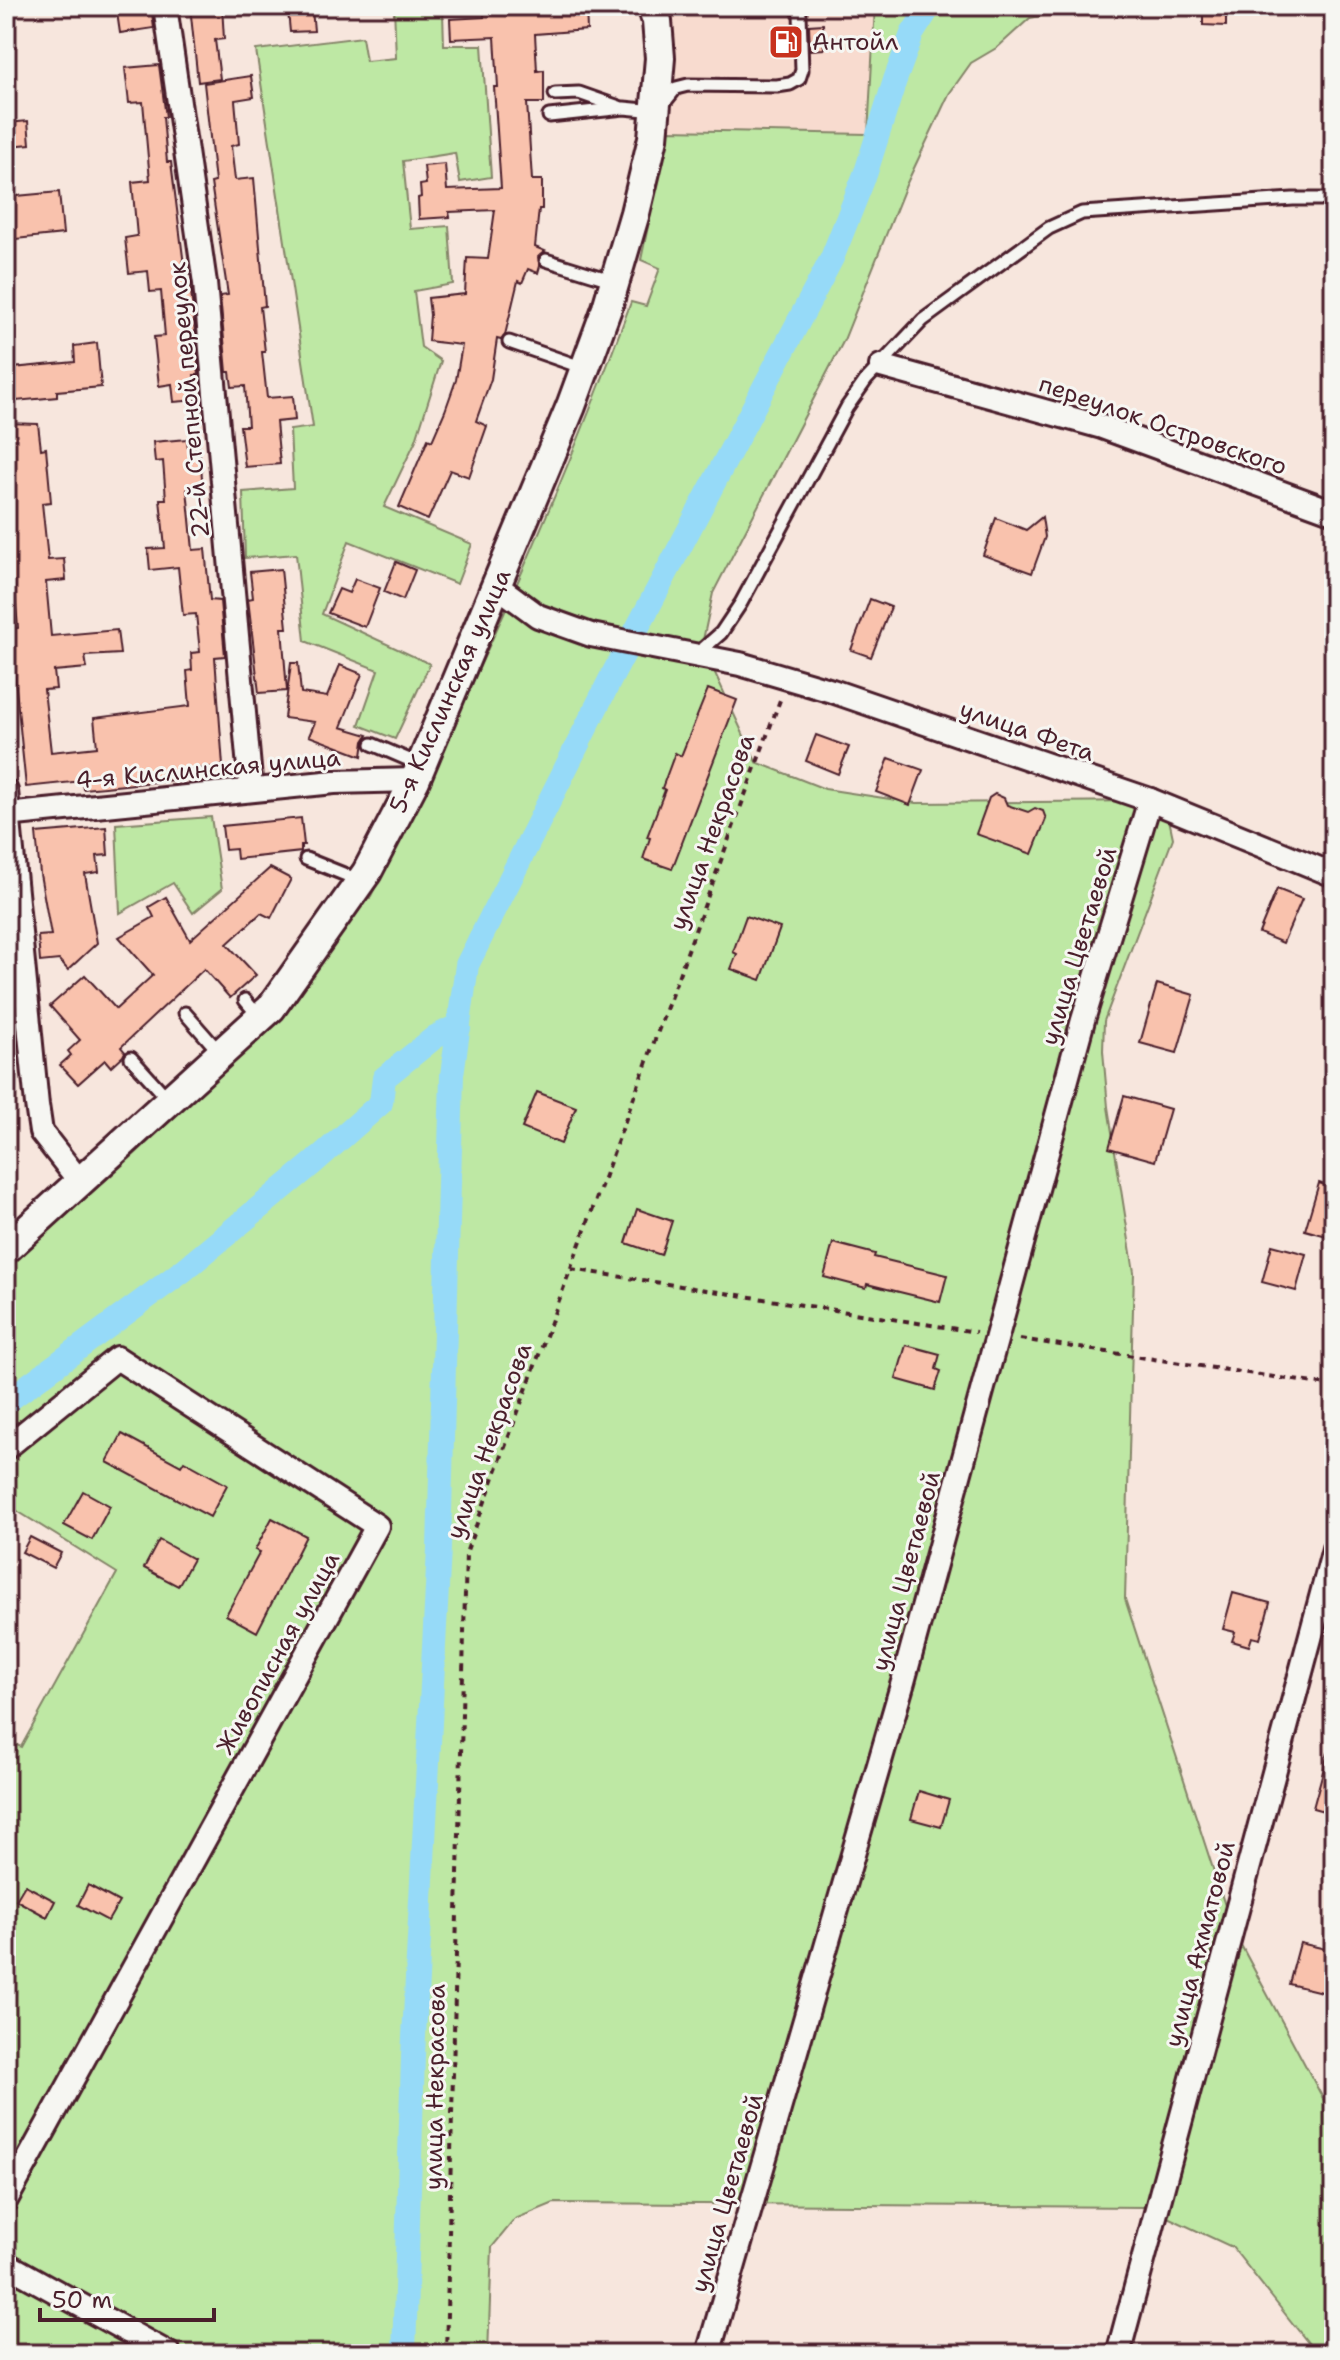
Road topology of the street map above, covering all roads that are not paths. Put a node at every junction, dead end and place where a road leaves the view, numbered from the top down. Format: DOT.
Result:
graph roads {
  1 [pos="165,6"];
  2 [pos="652,6"];
  3 [pos="795,6"];
  4 [pos="555,94"];
  5 [pos="624,108"];
  6 [pos="549,116"];
  7 [pos="656,117"];
  8 [pos="1334,199"];
  9 [pos="546,260"];
  10 [pos="615,281"];
  11 [pos="509,342"];
  12 [pos="881,366"];
  13 [pos="585,368"];
  14 [pos="1334,512"];
  15 [pos="496,585"];
  16 [pos="697,655"];
  17 [pos="372,744"];
  18 [pos="418,772"];
  19 [pos="251,790"];
  20 [pos="6,791"];
  21 [pos="1150,800"];
  22 [pos="7,814"];
  23 [pos="306,859"];
  24 [pos="1334,875"];
  25 [pos="361,881"];
  26 [pos="185,1013"];
  27 [pos="221,1054"];
  28 [pos="131,1058"];
  29 [pos="169,1101"];
  30 [pos="80,1182"];
  31 [pos="6,1249"];
  32 [pos="6,1448"];
  33 [pos="1334,1549"];
  34 [pos="6,2200"];
  35 [pos="6,2264"];
  36 [pos="169,2354"];
  37 [pos="708,2354"];
  38 [pos="1118,2354"];
  1 -- 19 [label="street, 22-й Степной переулок"];
  2 -- 7 [label="street, 5-я Кислинская улица"];
  3 -- 7 [label="lane"];
  4 -- 5 [label="lane"];
  5 -- 6 [label="lane"];
  5 -- 7 [label="lane"];
  7 -- 10 [label="street, 5-я Кислинская улица"];
  8 -- 12 [label="lane"];
  9 -- 10 [label="lane"];
  10 -- 13 [label="street, 5-я Кислинская улица"];
  11 -- 13 [label="lane"];
  12 -- 14 [label="street, переулок Островского"];
  12 -- 16 [label="lane"];
  13 -- 15 [label="street, 5-я Кислинская улица"];
  15 -- 16 [label="street, улица Фета"];
  15 -- 18 [label="street, 5-я Кислинская улица"];
  16 -- 21 [label="street, улица Фета"];
  17 -- 18 [label="lane"];
  18 -- 19 [label="street, 4-я Кислинская улица"];
  18 -- 25 [label="street, 5-я Кислинская улица"];
  19 -- 22 [label="street, 4-я Кислинская улица"];
  20 -- 22 [label="street"];
  21 -- 24 [label="street, улица Фета"];
  21 -- 37 [label="street, улица Цветаевой"];
  22 -- 30 [label="street"];
  23 -- 25 [label="lane"];
  25 -- 27 [label="street, 5-я Кислинская улица"];
  26 -- 27 [label="lane"];
  27 -- 29 [label="street, 5-я Кислинская улица"];
  28 -- 29 [label="lane"];
  29 -- 30 [label="street, 5-я Кислинская улица"];
  30 -- 31 [label="street, 5-я Кислинская улица"];
  32 -- 34 [label="street, Живописная улица"];
  33 -- 38 [label="street, улица Ахматовой"];
  35 -- 36 [label="street"];
}
